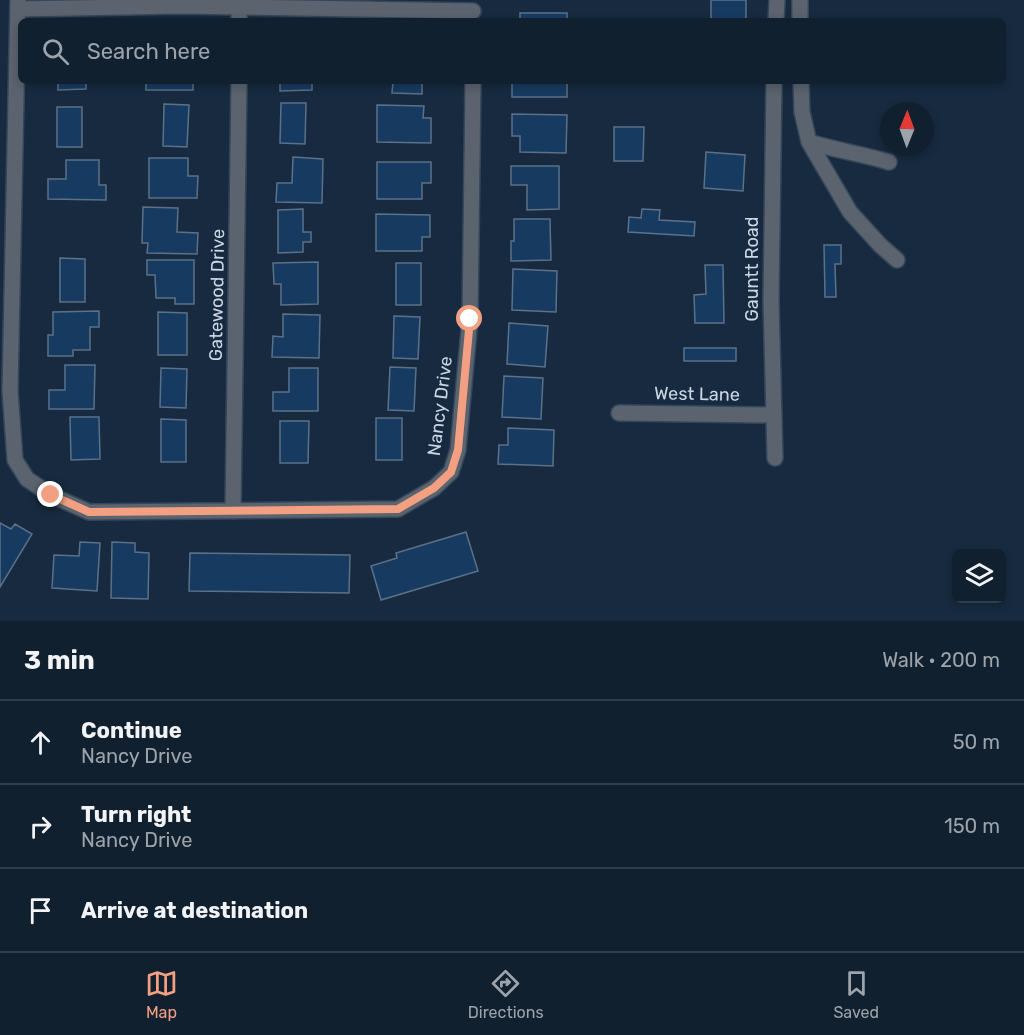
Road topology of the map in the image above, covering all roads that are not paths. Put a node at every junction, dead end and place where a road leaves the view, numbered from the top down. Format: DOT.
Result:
graph roads {
  1 [pos="777,0"];
  2 [pos="800,0"];
  3 [pos="18,5"];
  4 [pos="239,9"];
  5 [pos="473,11"];
  6 [pos="776,18"];
  7 [pos="800,18"];
  8 [pos="239,84"];
  9 [pos="473,84"];
  10 [pos="774,84"];
  11 [pos="801,84"];
  12 [pos="809,142"];
  13 [pos="889,162"];
  14 [pos="897,260"];
  15 [pos="620,412"];
  16 [pos="773,415"];
  17 [pos="775,458"];
  18 [pos="233,511"];
  1 -- 6 [label="street"];
  2 -- 7 [label="street"];
  3 -- 4 [label="street"];
  3 -- 18 [label="street, Nancy Drive"];
  4 -- 5 [label="street"];
  8 -- 18 [label="street, Gatewood Drive"];
  9 -- 18 [label="street, Nancy Drive"];
  10 -- 16 [label="street, Gauntt Road"];
  11 -- 12 [label="street"];
  12 -- 13 [label="street"];
  12 -- 14 [label="street"];
  15 -- 16 [label="street, West Lane"];
  16 -- 17 [label="street, Gauntt Road"];
}
